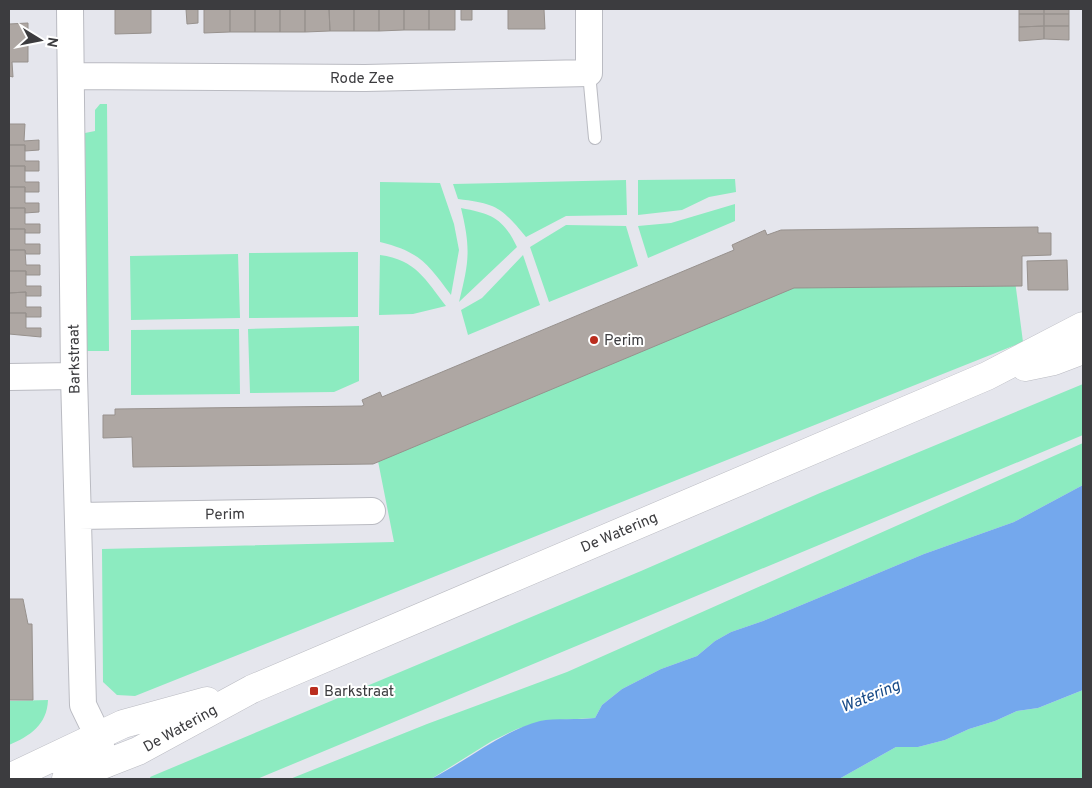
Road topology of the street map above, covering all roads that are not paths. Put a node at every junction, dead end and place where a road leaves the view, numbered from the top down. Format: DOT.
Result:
graph roads {
  1 [pos="70,9"];
  2 [pos="589,9"];
  3 [pos="590,73"];
  4 [pos="71,76"];
  5 [pos="595,138"];
  6 [pos="1083,326"];
  7 [pos="1083,350"];
  8 [pos="74,376"];
  9 [pos="987,376"];
  10 [pos="9,377"];
  11 [pos="372,511"];
  12 [pos="79,516"];
  13 [pos="252,688"];
  14 [pos="98,736"];
  15 [pos="106,764"];
  16 [pos="9,778"];
  17 [pos="66,779"];
  1 -- 4 [label="street, Barkstraat"];
  2 -- 3 [label="street"];
  3 -- 4 [label="street, Rode Zee"];
  3 -- 5 [label="lane"];
  4 -- 8 [label="street, Barkstraat"];
  6 -- 9 [label="main road, De Watering"];
  7 -- 9 [label="main road, De Watering"];
  8 -- 10 [label="street"];
  8 -- 12 [label="street, Barkstraat"];
  9 -- 13 [label="main road, De Watering"];
  11 -- 12 [label="street, Perim"];
  12 -- 14 [label="street, Barkstraat"];
  13 -- 14 [label="main road, De Watering"];
  13 -- 15 [label="main road, De Watering"];
  14 -- 15 [label="street"];
  14 -- 16 [label="main road, De Watering"];
  15 -- 17 [label="main road, De Watering"];
}
